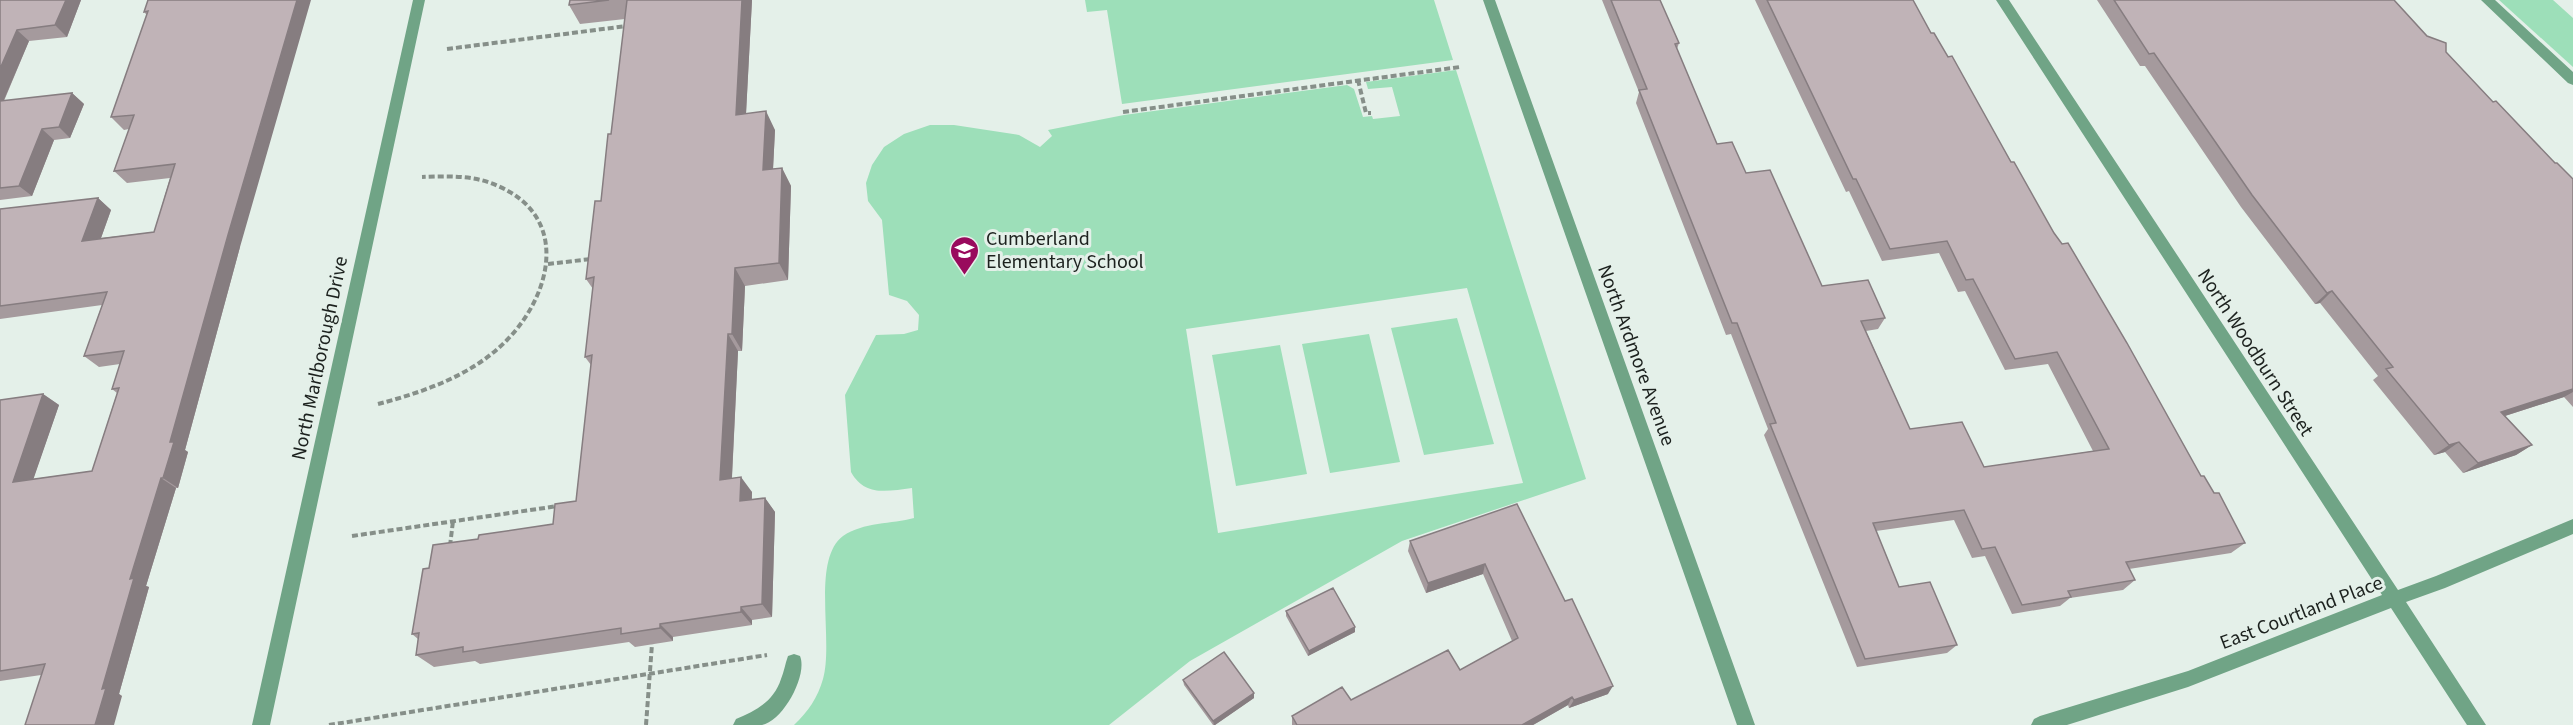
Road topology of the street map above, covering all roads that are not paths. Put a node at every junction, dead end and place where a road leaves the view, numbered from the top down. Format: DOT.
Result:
graph roads {
  1 [pos="419,0"];
  2 [pos="1489,0"];
  3 [pos="2002,0"];
  4 [pos="2487,0"];
  5 [pos="2573,80"];
  6 [pos="2573,526"];
  7 [pos="2393,599"];
  8 [pos="794,662"];
  9 [pos="261,725"];
  10 [pos="742,725"];
  11 [pos="1746,725"];
  12 [pos="2040,725"];
  13 [pos="2477,725"];
  1 -- 9 [label="street, North Marlborough Drive"];
  2 -- 11 [label="street, North Ardmore Avenue"];
  3 -- 7 [label="street, North Woodburn Street"];
  4 -- 5 [label="street"];
  6 -- 7 [label="street, East Courtland Place"];
  7 -- 12 [label="street, East Courtland Place"];
  7 -- 13 [label="street, North Woodburn Street"];
  8 -- 10 [label="street"];
}
